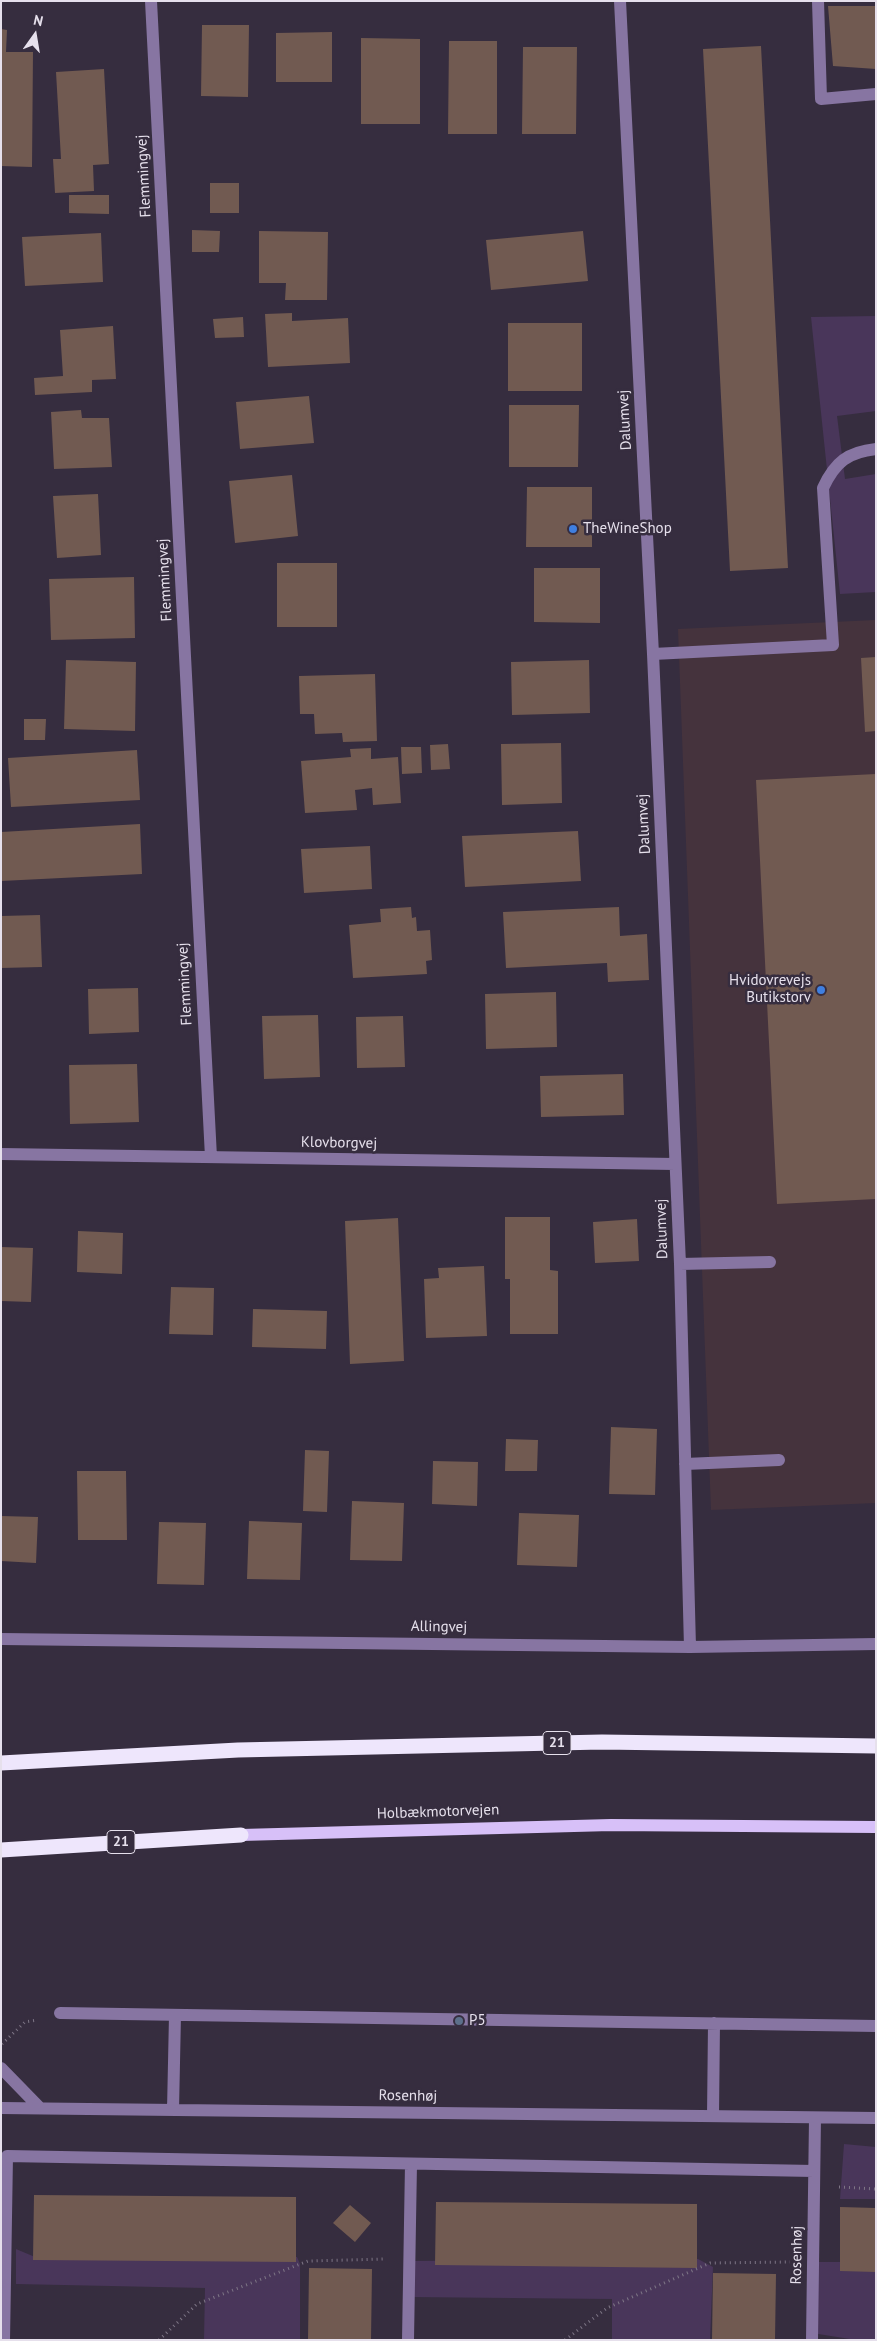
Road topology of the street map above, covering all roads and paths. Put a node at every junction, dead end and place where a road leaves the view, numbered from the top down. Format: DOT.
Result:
graph roads {
  1 [pos="152,1"];
  2 [pos="620,1"];
  3 [pos="818,1"];
  4 [pos="876,94"];
  5 [pos="876,449"];
  6 [pos="653,654"];
  7 [pos="1,1154"];
  8 [pos="210,1157"];
  9 [pos="675,1164"];
  10 [pos="770,1262"];
  11 [pos="680,1264"];
  12 [pos="779,1460"];
  13 [pos="685,1464"];
  14 [pos="1,1638"];
  15 [pos="876,1644"];
  16 [pos="690,1647"];
  17 [pos="876,1746"];
  18 [pos="1,1763"];
  19 [pos="876,1827"];
  20 [pos="241,1835"];
  21 [pos="1,1850"];
  22 [pos="60,2013"];
  23 [pos="175,2014"];
  24 [pos="31,2020"];
  25 [pos="714,2023"];
  26 [pos="876,2026"];
  27 [pos="1,2044"];
  28 [pos="1,2068"];
  29 [pos="1,2108"];
  30 [pos="40,2108"];
  31 [pos="173,2110"];
  32 [pos="713,2116"];
  33 [pos="815,2118"];
  34 [pos="876,2118"];
  35 [pos="411,2164"];
  36 [pos="814,2171"];
  37 [pos="876,2189"];
  38 [pos="409,2259"];
  39 [pos="813,2262"];
  40 [pos="4,2340"];
  41 [pos="159,2340"];
  42 [pos="408,2340"];
  43 [pos="566,2340"];
  44 [pos="812,2340"];
  1 -- 8 [label="street, Flemmingvej"];
  2 -- 6 [label="street, Dalumvej"];
  3 -- 4 [label="street"];
  5 -- 6 [label="street"];
  6 -- 9 [label="street, Dalumvej"];
  7 -- 8 [label="street, Klovborgvej"];
  8 -- 9 [label="street, Klovborgvej"];
  9 -- 11 [label="street, Dalumvej"];
  10 -- 11 [label="street"];
  11 -- 13 [label="street, Dalumvej"];
  12 -- 13 [label="street"];
  13 -- 16 [label="street, Dalumvej"];
  14 -- 16 [label="street, Allingvej"];
  15 -- 16 [label="street, Allingvej"];
  17 -- 18 [label="highway, 21"];
  19 -- 20 [label="main road, Holbækmotorvejen / 21"];
  20 -- 21 [label="highway, Holbækmotorvejen / 21"];
  22 -- 23 [label="street"];
  23 -- 25 [label="street"];
  23 -- 31 [label="street"];
  24 -- 27 [label="path"];
  25 -- 26 [label="street"];
  25 -- 32 [label="street"];
  28 -- 30 [label="street"];
  29 -- 30 [label="street, Rosenhøj"];
  30 -- 31 [label="street, Rosenhøj"];
  31 -- 32 [label="street, Rosenhøj"];
  32 -- 33 [label="street, Rosenhøj"];
  33 -- 34 [label="street, Rosenhøj"];
  33 -- 36 [label="street, Rosenhøj"];
  35 -- 36 [label="street"];
  35 -- 38 [label="street"];
  35 -- 40 [label="street"];
  36 -- 37 [label="path"];
  36 -- 39 [label="street, Rosenhøj"];
  38 -- 41 [label="path"];
  38 -- 42 [label="street"];
  39 -- 43 [label="path"];
  39 -- 44 [label="street, Rosenhøj"];
}
